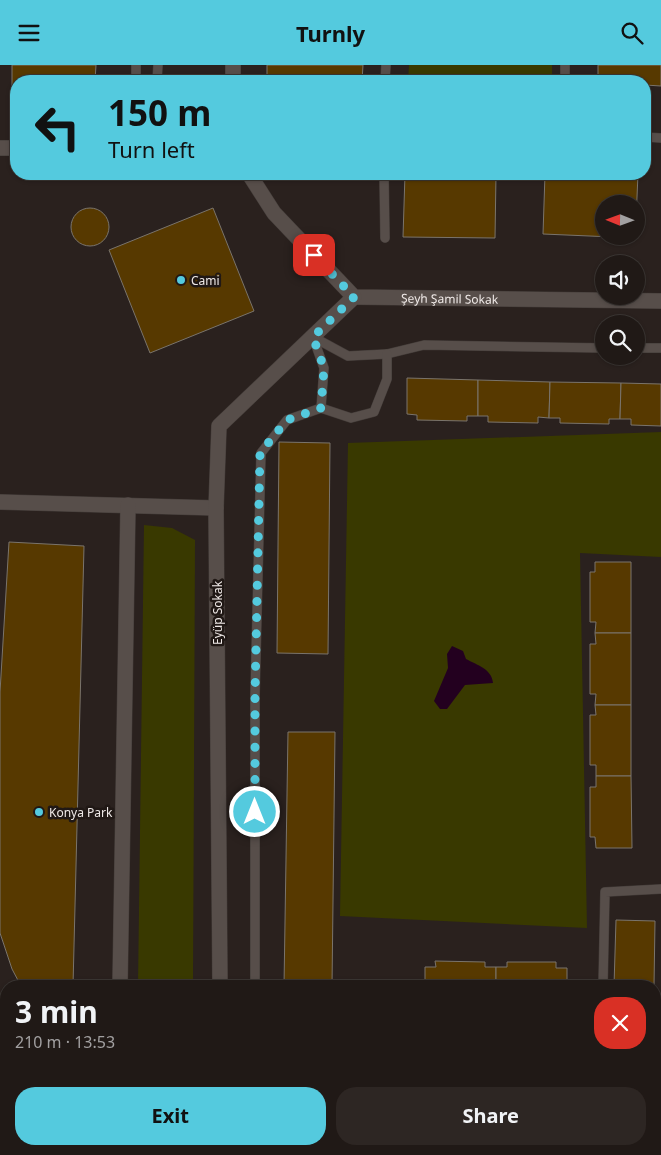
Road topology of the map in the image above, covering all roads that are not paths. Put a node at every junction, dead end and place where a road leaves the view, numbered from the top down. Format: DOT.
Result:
graph roads {
  1 [pos="253,180"];
  2 [pos="384,180"];
  3 [pos="385,238"];
  4 [pos="354,297"];
  5 [pos="661,301"];
  6 [pos="313,337"];
  7 [pos="595,348"];
  8 [pos="645,348"];
  9 [pos="661,348"];
  10 [pos="386,354"];
  11 [pos="321,408"];
  12 [pos="0,502"];
  13 [pos="128,505"];
  14 [pos="216,508"];
  15 [pos="661,889"];
  16 [pos="120,980"];
  17 [pos="220,980"];
  18 [pos="255,980"];
  19 [pos="603,980"];
  1 -- 4 [label="street"];
  2 -- 3 [label="lane"];
  4 -- 5 [label="street, Şeyh Şamil Sokak"];
  4 -- 6 [label="street, Eyüp Sokak"];
  6 -- 10 [label="lane"];
  6 -- 11 [label="lane"];
  6 -- 14 [label="street, Eyüp Sokak"];
  7 -- 10 [label="lane"];
  8 -- 9 [label="lane"];
  10 -- 11 [label="lane"];
  11 -- 18 [label="lane"];
  12 -- 13 [label="street"];
  13 -- 14 [label="street"];
  13 -- 16 [label="street"];
  14 -- 17 [label="street, Eyüp Sokak"];
  15 -- 19 [label="lane"];
}
